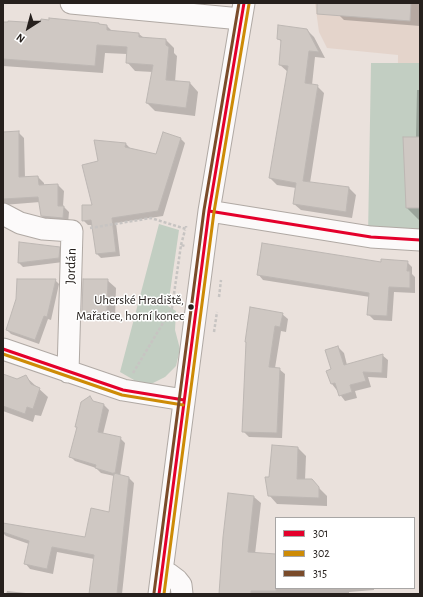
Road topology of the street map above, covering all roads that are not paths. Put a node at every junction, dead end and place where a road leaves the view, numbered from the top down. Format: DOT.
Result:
graph roads {
  1 [pos="72,3"];
  2 [pos="243,11"];
  3 [pos="209,211"];
  4 [pos="3,214"];
  5 [pos="420,240"];
  6 [pos="3,349"];
  7 [pos="68,372"];
  8 [pos="184,400"];
  9 [pos="162,573"];
  10 [pos="159,594"];
  11 [pos="182,594"];
  1 -- 2 [label="street"];
  2 -- 3 [label="street"];
  3 -- 5 [label="street"];
  3 -- 8 [label="street"];
  4 -- 7 [label="street, Jordán"];
  6 -- 7 [label="street"];
  7 -- 8 [label="street"];
  8 -- 9 [label="street"];
  9 -- 10 [label="street"];
  9 -- 11 [label="street"];
}
